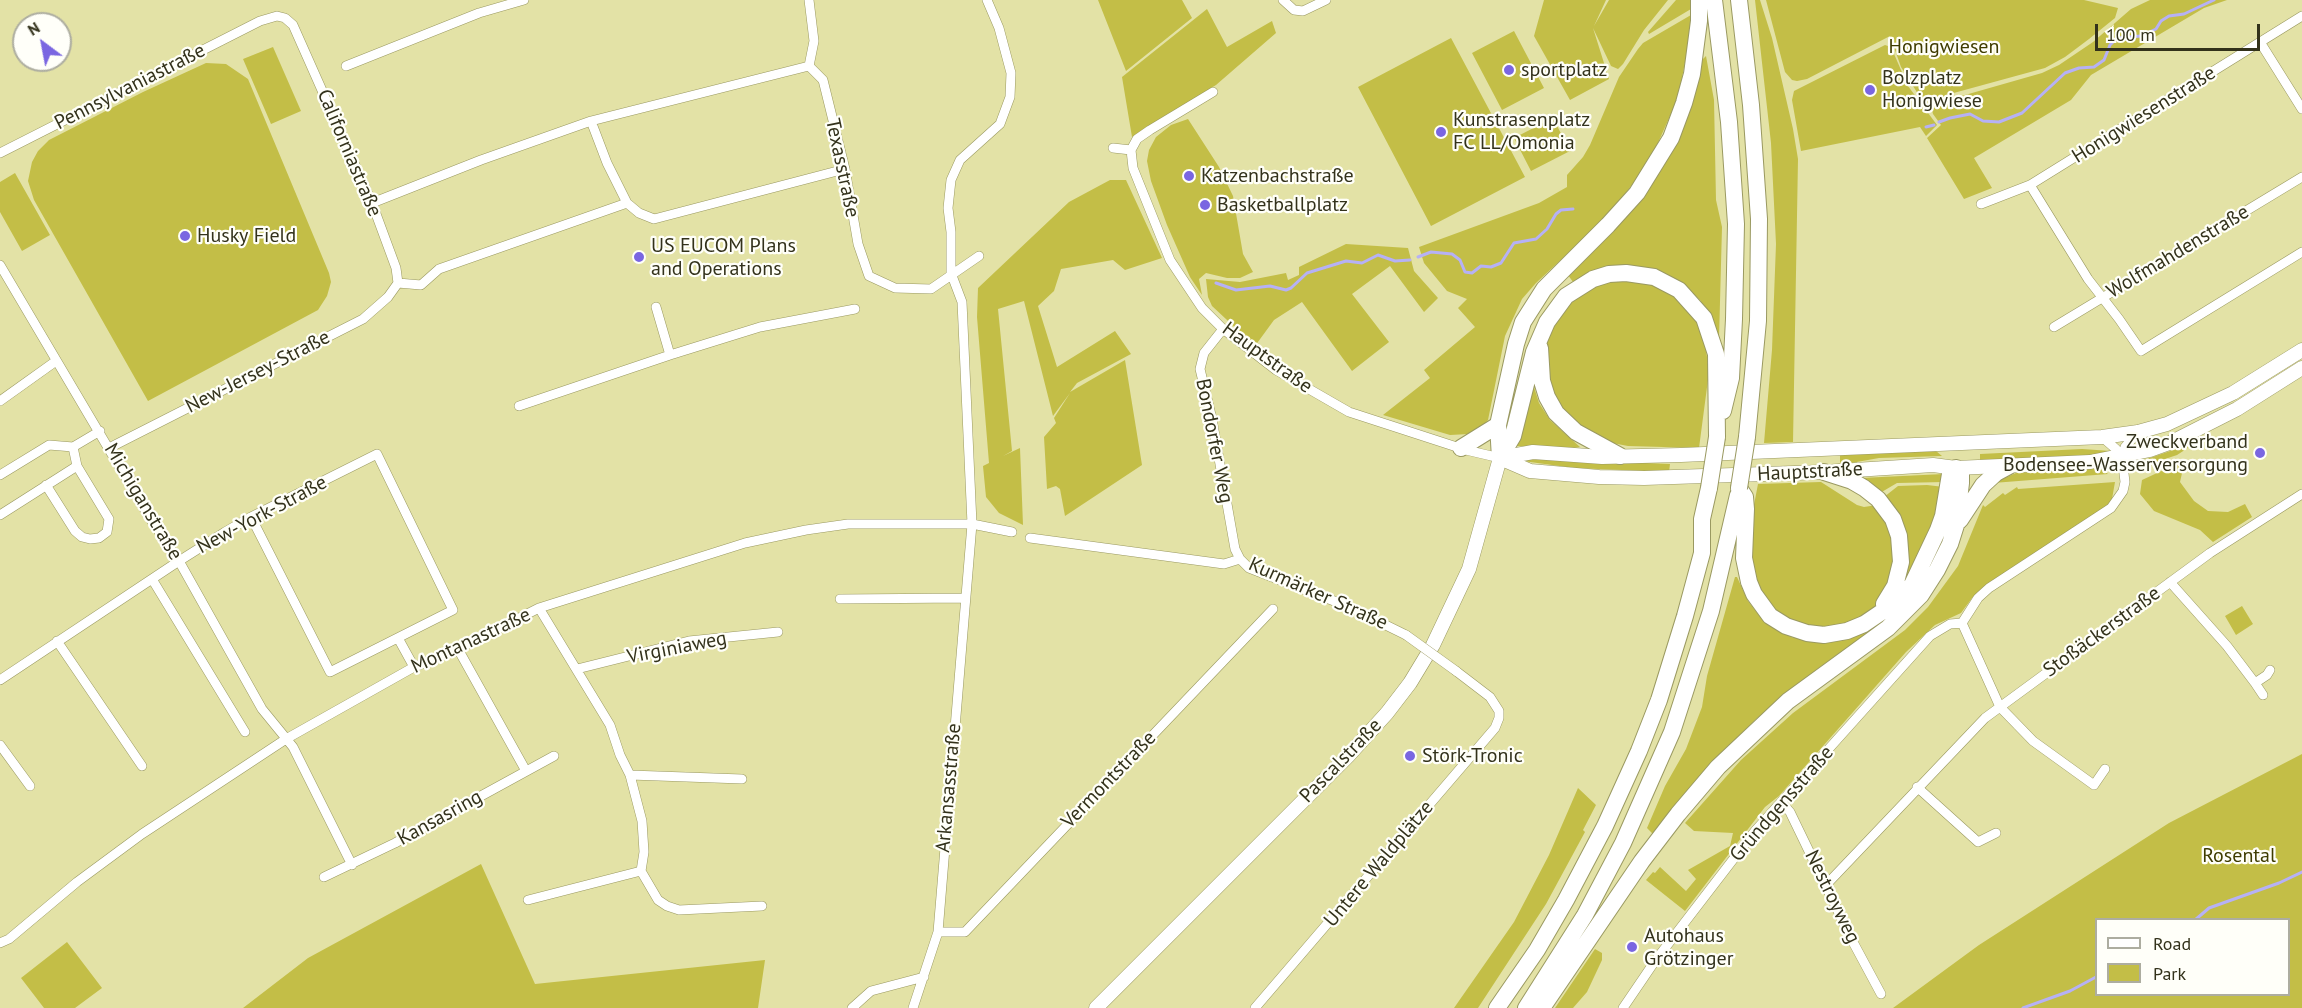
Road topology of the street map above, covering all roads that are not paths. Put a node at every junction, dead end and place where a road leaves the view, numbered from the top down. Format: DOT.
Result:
graph roads {
  1 [pos="524,0"];
  2 [pos="809,0"];
  3 [pos="987,0"];
  4 [pos="1283,0"];
  5 [pos="1326,0"];
  6 [pos="1699,0"];
  7 [pos="1714,0"];
  8 [pos="1739,0"];
  9 [pos="2302,16"];
  10 [pos="260,21"];
  11 [pos="2260,42"];
  12 [pos="346,66"];
  13 [pos="809,66"];
  14 [pos="1214,92"];
  15 [pos="2302,109"];
  16 [pos="591,121"];
  17 [pos="1113,148"];
  18 [pos="1131,150"];
  19 [pos="0,153"];
  20 [pos="845,169"];
  21 [pos="2302,177"];
  22 [pos="2030,185"];
  23 [pos="372,203"];
  24 [pos="627,203"];
  25 [pos="1981,204"];
  26 [pos="2302,252"];
  27 [pos="979,256"];
  28 [pos="0,265"];
  29 [pos="951,273"];
  30 [pos="398,283"];
  31 [pos="2102,298"];
  32 [pos="656,307"];
  33 [pos="855,309"];
  34 [pos="2054,327"];
  35 [pos="1223,329"];
  36 [pos="1539,339"];
  37 [pos="2302,350"];
  38 [pos="670,355"];
  39 [pos="56,361"];
  40 [pos="2302,368"];
  41 [pos="0,401"];
  42 [pos="519,406"];
  43 [pos="2167,424"];
  44 [pos="1498,425"];
  45 [pos="100,431"];
  46 [pos="2138,432"];
  47 [pos="1717,437"];
  48 [pos="2102,437"];
  49 [pos="2172,442"];
  50 [pos="1953,445"];
  51 [pos="73,447"];
  52 [pos="1831,447"];
  53 [pos="109,448"];
  54 [pos="1461,448"];
  55 [pos="1681,455"];
  56 [pos="1620,456"];
  57 [pos="2122,457"];
  58 [pos="1500,458"];
  59 [pos="77,466"];
  60 [pos="2009,466"];
  61 [pos="1956,468"];
  62 [pos="1828,472"];
  63 [pos="0,475"];
  64 [pos="1680,477"];
  65 [pos="46,484"];
  66 [pos="1739,488"];
  67 [pos="2302,494"];
  68 [pos="0,515"];
  69 [pos="251,518"];
  70 [pos="972,524"];
  71 [pos="1956,525"];
  72 [pos="1012,532"];
  73 [pos="1030,538"];
  74 [pos="1240,559"];
  75 [pos="179,561"];
  76 [pos="152,579"];
  77 [pos="2170,582"];
  78 [pos="965,598"];
  79 [pos="840,599"];
  80 [pos="539,608"];
  81 [pos="1273,609"];
  82 [pos="1878,615"];
  83 [pos="1962,622"];
  84 [pos="778,632"];
  85 [pos="398,638"];
  86 [pos="57,641"];
  87 [pos="458,649"];
  88 [pos="414,667"];
  89 [pos="577,669"];
  90 [pos="2270,670"];
  91 [pos="0,680"];
  92 [pos="2255,683"];
  93 [pos="2263,695"];
  94 [pos="2001,707"];
  95 [pos="1499,718"];
  96 [pos="245,732"];
  97 [pos="286,739"];
  98 [pos="0,745"];
  99 [pos="554,756"];
  100 [pos="142,766"];
  101 [pos="2105,769"];
  102 [pos="526,771"];
  103 [pos="630,775"];
  104 [pos="742,779"];
  105 [pos="30,786"];
  106 [pos="1917,787"];
  107 [pos="1782,802"];
  108 [pos="1996,833"];
  109 [pos="352,865"];
  110 [pos="641,871"];
  111 [pos="324,877"];
  112 [pos="1826,885"];
  113 [pos="528,900"];
  114 [pos="762,906"];
  115 [pos="938,932"];
  116 [pos="0,943"];
  117 [pos="924,977"];
  118 [pos="1881,994"];
  119 [pos="852,1008"];
  120 [pos="913,1008"];
  121 [pos="1096,1008"];
  122 [pos="1254,1008"];
  123 [pos="1497,1008"];
  124 [pos="1526,1008"];
  125 [pos="1542,1008"];
  126 [pos="1623,1008"];
  1 -- 12 [label="street"];
  2 -- 13 [label="street"];
  3 -- 29 [label="street"];
  4 -- 5 [label="street"];
  6 -- 44 [label="highway"];
  7 -- 47 [label="highway"];
  8 -- 66 [label="highway, bridge"];
  9 -- 11 [label="street, Honigwiesenstraße"];
  10 -- 19 [label="street, Pennsylvaniastraße"];
  10 -- 23 [label="street, Californiastraße"];
  11 -- 15 [label="street"];
  11 -- 22 [label="street, Honigwiesenstraße"];
  13 -- 16 [label="street"];
  13 -- 20 [label="street, Texasstraße"];
  14 -- 18 [label="street"];
  16 -- 23 [label="street"];
  16 -- 24 [label="street"];
  17 -- 18 [label="street"];
  18 -- 35 [label="street, Hauptstraße"];
  20 -- 24 [label="street"];
  20 -- 29 [label="street, Texasstraße"];
  21 -- 31 [label="street, Wolfmahdenstraße"];
  22 -- 25 [label="street, Honigwiesenstraße"];
  22 -- 31 [label="street"];
  23 -- 30 [label="street, Californiastraße"];
  24 -- 30 [label="street"];
  26 -- 31 [label="street"];
  27 -- 29 [label="street"];
  28 -- 39 [label="street, Michiganstraße"];
  29 -- 70 [label="street, Arkansasstraße"];
  30 -- 53 [label="street, New-Jersey-Straße"];
  31 -- 34 [label="street, Wolfmahdenstraße"];
  32 -- 38 [label="street"];
  33 -- 38 [label="street"];
  35 -- 54 [label="street, Hauptstraße"];
  35 -- 74 [label="street, Bondorfer Weg"];
  36 -- 47 [label="highway"];
  36 -- 56 [label="highway"];
  36 -- 58 [label="highway"];
  37 -- 43 [label="main road, Hauptstraße"];
  38 -- 42 [label="street"];
  39 -- 41 [label="street"];
  39 -- 45 [label="street, Michiganstraße"];
  40 -- 49 [label="main road, Hauptstraße"];
  43 -- 46 [label="main road, Hauptstraße"];
  43 -- 49 [label="main road"];
  44 -- 54 [label="highway"];
  44 -- 58 [label="highway"];
  45 -- 51 [label="street"];
  45 -- 53 [label="street, Michiganstraße"];
  46 -- 48 [label="main road, Hauptstraße"];
  46 -- 57 [label="street"];
  47 -- 123 [label="highway, bridge"];
  48 -- 50 [label="main road, Hauptstraße"];
  48 -- 57 [label="street"];
  49 -- 57 [label="main road, Hauptstraße"];
  50 -- 52 [label="main road, Hauptstraße"];
  50 -- 61 [label="main road"];
  51 -- 59 [label="street"];
  51 -- 63 [label="street"];
  52 -- 55 [label="main road, Hauptstraße"];
  52 -- 62 [label="main road"];
  53 -- 75 [label="street, Michiganstraße"];
  54 -- 58 [label="street, Hauptstraße"];
  55 -- 56 [label="main road, Hauptstraße"];
  55 -- 64 [label="main road"];
  56 -- 58 [label="main road, Hauptstraße"];
  57 -- 60 [label="main road, Hauptstraße"];
  57 -- 83 [label="street"];
  58 -- 64 [label="main road, Hauptstraße"];
  58 -- 121 [label="main road, Pascalstraße"];
  59 -- 65 [label="street"];
  59 -- 65 [label="street"];
  60 -- 61 [label="main road, Hauptstraße"];
  60 -- 71 [label="highway"];
  61 -- 62 [label="main road, Hauptstraße"];
  61 -- 71 [label="highway"];
  61 -- 82 [label="highway"];
  62 -- 64 [label="main road, Hauptstraße"];
  62 -- 82 [label="highway"];
  65 -- 68 [label="street"];
  66 -- 82 [label="highway"];
  66 -- 124 [label="highway"];
  67 -- 77 [label="street, Stoßäckerstraße"];
  69 -- 75 [label="street, New-York-Straße"];
  69 -- 85 [label="street"];
  69 -- 85 [label="street, New-York-Straße"];
  70 -- 72 [label="street, Montanastraße"];
  70 -- 78 [label="street, Arkansasstraße"];
  70 -- 80 [label="street, Montanastraße"];
  71 -- 125 [label="highway"];
  73 -- 74 [label="street, Kurmärker Straße"];
  74 -- 95 [label="street, Kurmärker Straße, bridge"];
  75 -- 76 [label="street, New-York-Straße"];
  75 -- 97 [label="street, Michiganstraße"];
  76 -- 86 [label="street, New-York-Straße"];
  76 -- 96 [label="street"];
  77 -- 92 [label="street"];
  77 -- 94 [label="street, Stoßäckerstraße"];
  78 -- 79 [label="street"];
  78 -- 115 [label="street, Arkansasstraße"];
  80 -- 87 [label="street, Montanastraße"];
  80 -- 89 [label="street"];
  81 -- 115 [label="street, Vermontstraße"];
  83 -- 94 [label="street"];
  83 -- 107 [label="street, Gründgensstraße"];
  84 -- 89 [label="street, Virginiaweg"];
  85 -- 88 [label="street"];
  86 -- 91 [label="street, New-York-Straße"];
  86 -- 100 [label="street"];
  87 -- 88 [label="street, Montanastraße"];
  87 -- 102 [label="street"];
  88 -- 97 [label="street, Montanastraße"];
  89 -- 103 [label="street"];
  90 -- 92 [label="street"];
  92 -- 93 [label="street"];
  94 -- 101 [label="street"];
  94 -- 106 [label="street, Stoßäckerstraße"];
  95 -- 122 [label="street, Untere Waldplätze"];
  97 -- 109 [label="street"];
  97 -- 116 [label="street, Montanastraße"];
  98 -- 105 [label="street"];
  99 -- 102 [label="street, Kansasring"];
  102 -- 109 [label="street, Kansasring"];
  103 -- 104 [label="street"];
  103 -- 110 [label="street"];
  106 -- 108 [label="street"];
  106 -- 112 [label="street, Stoßäckerstraße"];
  107 -- 112 [label="street, Nestroyweg"];
  107 -- 126 [label="street, Gründgensstraße"];
  109 -- 111 [label="street, Kansasring"];
  110 -- 113 [label="street"];
  110 -- 114 [label="street"];
  112 -- 118 [label="street, Nestroyweg"];
  115 -- 117 [label="street, Arkansasstraße"];
  117 -- 119 [label="street"];
  117 -- 120 [label="street, Arkansasstraße"];
}
